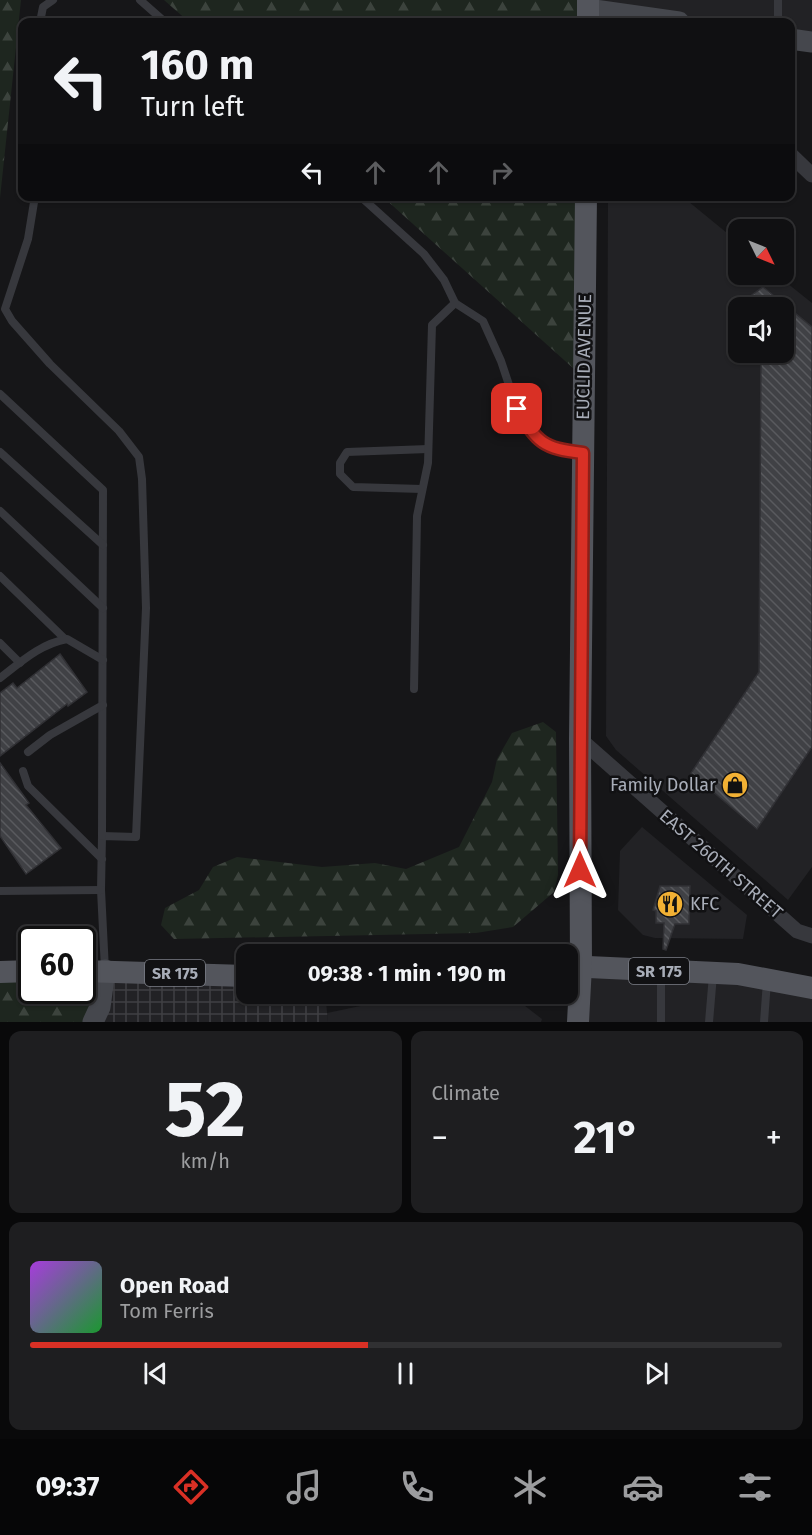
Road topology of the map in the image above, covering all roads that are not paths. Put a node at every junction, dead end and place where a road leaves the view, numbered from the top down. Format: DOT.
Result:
graph roads {
  1 [pos="53,0"];
  2 [pos="140,0"];
  3 [pos="778,0"];
  4 [pos="588,10"];
  5 [pos="40,18"];
  6 [pos="160,18"];
  7 [pos="634,18"];
  8 [pos="778,18"];
  9 [pos="795,40"];
  10 [pos="812,42"];
  11 [pos="795,159"];
  12 [pos="812,175"];
  13 [pos="34,201"];
  14 [pos="366,201"];
  15 [pos="586,201"];
  16 [pos="455,303"];
  17 [pos="0,394"];
  18 [pos="428,449"];
  19 [pos="0,452"];
  20 [pos="583,453"];
  21 [pos="422,489"];
  22 [pos="0,511"];
  23 [pos="103,545"];
  24 [pos="0,576"];
  25 [pos="103,608"];
  26 [pos="65,639"];
  27 [pos="0,643"];
  28 [pos="103,660"];
  29 [pos="20,663"];
  30 [pos="0,678"];
  31 [pos="414,688"];
  32 [pos="103,705"];
  33 [pos="580,739"];
  34 [pos="28,752"];
  35 [pos="23,771"];
  36 [pos="102,836"];
  37 [pos="102,859"];
  38 [pos="1,890"];
  39 [pos="101,890"];
  40 [pos="812,936"];
  41 [pos="575,944"];
  42 [pos="578,966"];
  43 [pos="96,970"];
  44 [pos="105,970"];
  45 [pos="661,971"];
  46 [pos="0,972"];
  47 [pos="18,972"];
  48 [pos="713,973"];
  49 [pos="236,976"];
  50 [pos="768,980"];
  51 [pos="812,988"];
  52 [pos="577,1004"];
  53 [pos="93,1022"];
  54 [pos="578,1022"];
  55 [pos="661,1022"];
  56 [pos="709,1022"];
  57 [pos="764,1022"];
  1 -- 5 [label="lane"];
  2 -- 6 [label="lane"];
  3 -- 8 [label="lane"];
  4 -- 7 [label="main road"];
  9 -- 10 [label="main road"];
  11 -- 12 [label="street"];
  13 -- 36 [label="lane"];
  14 -- 16 [label="lane"];
  15 -- 20 [label="main road, EUCLID AVENUE"];
  16 -- 18 [label="lane"];
  16 -- 20 [label="lane"];
  17 -- 23 [label="lane"];
  18 -- 21 [label="lane"];
  18 -- 21 [label="lane"];
  19 -- 23 [label="lane"];
  20 -- 33 [label="main road, EUCLID AVENUE"];
  21 -- 31 [label="lane"];
  22 -- 25 [label="lane"];
  23 -- 25 [label="lane"];
  24 -- 26 [label="lane"];
  25 -- 28 [label="lane"];
  26 -- 28 [label="lane"];
  26 -- 29 [label="lane"];
  27 -- 29 [label="lane"];
  28 -- 32 [label="lane"];
  29 -- 30 [label="lane"];
  32 -- 34 [label="lane"];
  32 -- 36 [label="lane"];
  33 -- 40 [label="street, EAST 260TH STREET"];
  33 -- 41 [label="main road, EUCLID AVENUE"];
  35 -- 37 [label="lane"];
  36 -- 37 [label="lane"];
  37 -- 39 [label="lane"];
  38 -- 39 [label="lane"];
  39 -- 44 [label="lane"];
  42 -- 45 [label="main road, SR 175"];
  43 -- 44 [label="main road, SR 175"];
  44 -- 49 [label="main road, SR 175"];
  44 -- 53 [label="main road"];
  45 -- 48 [label="main road, SR 175"];
  45 -- 55 [label="lane"];
  46 -- 47 [label="main road"];
  48 -- 50 [label="main road, SR 175"];
  48 -- 56 [label="lane"];
  50 -- 51 [label="main road, SR 175"];
  50 -- 57 [label="lane"];
  52 -- 54 [label="main road, EUCLID AVENUE"];
}
